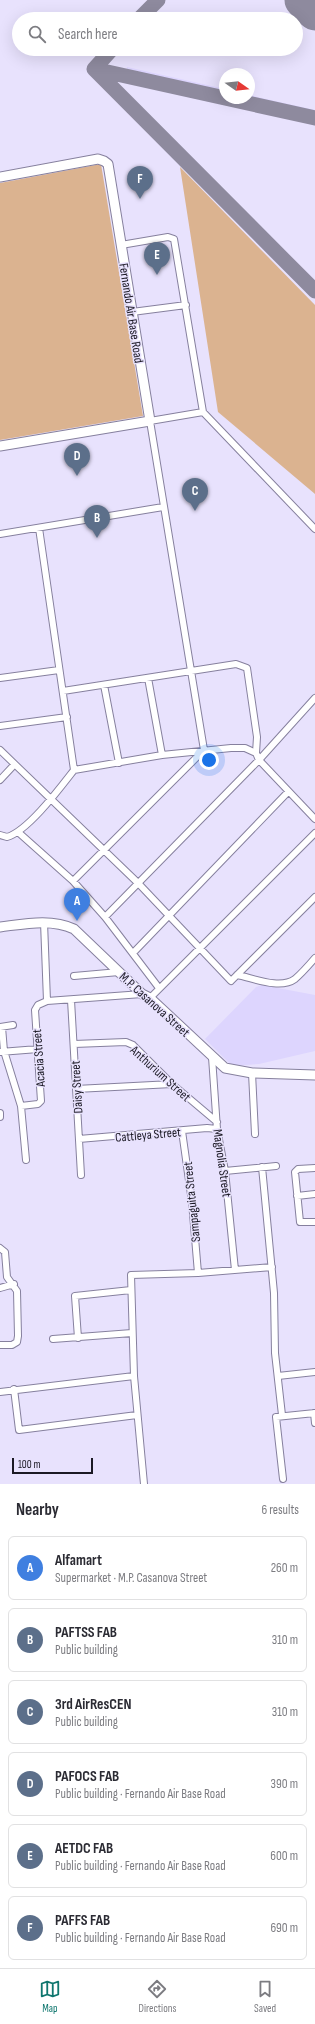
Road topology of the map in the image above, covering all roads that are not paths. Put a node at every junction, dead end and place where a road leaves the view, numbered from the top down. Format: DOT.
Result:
graph roads {
  1 [pos="0,177"];
  2 [pos="121,245"];
  3 [pos="186,305"];
  4 [pos="132,312"];
  5 [pos="203,412"];
  6 [pos="150,421"];
  7 [pos="0,446"];
  8 [pos="163,507"];
  9 [pos="39,528"];
  10 [pos="315,529"];
  11 [pos="0,534"];
  12 [pos="59,670"];
  13 [pos="191,672"];
  14 [pos="0,678"];
  15 [pos="148,678"];
  16 [pos="104,685"];
  17 [pos="63,691"];
  18 [pos="315,698"];
  19 [pos="67,717"];
  20 [pos="0,726"];
  21 [pos="0,750"];
  22 [pos="204,750"];
  23 [pos="256,753"];
  24 [pos="162,755"];
  25 [pos="259,760"];
  26 [pos="119,763"];
  27 [pos="14,765"];
  28 [pos="74,770"];
  29 [pos="0,780"];
  30 [pos="288,792"];
  31 [pos="51,799"];
  32 [pos="315,819"];
  33 [pos="18,832"];
  34 [pos="315,833"];
  35 [pos="0,835"];
  36 [pos="105,850"];
  37 [pos="73,881"];
  38 [pos="138,883"];
  39 [pos="315,897"];
  40 [pos="168,915"];
  41 [pos="105,917"];
  42 [pos="44,922"];
  43 [pos="0,927"];
  44 [pos="200,947"];
  45 [pos="133,953"];
  46 [pos="315,958"];
  47 [pos="119,972"];
  48 [pos="237,975"];
  49 [pos="74,976"];
  50 [pos="159,988"];
  51 [pos="142,994"];
  52 [pos="150,998"];
  53 [pos="71,1000"];
  54 [pos="47,1001"];
  55 [pos="13,1024"];
  56 [pos="1,1027"];
  57 [pos="74,1044"];
  58 [pos="38,1049"];
  59 [pos="2,1052"];
  60 [pos="212,1056"];
  61 [pos="252,1073"];
  62 [pos="315,1075"];
  63 [pos="172,1084"];
  64 [pos="76,1088"];
  65 [pos="22,1106"];
  66 [pos="0,1113"];
  67 [pos="0,1116"];
  68 [pos="217,1122"];
  69 [pos="217,1129"];
  70 [pos="182,1131"];
  71 [pos="255,1134"];
  72 [pos="79,1139"];
  73 [pos="26,1160"];
  74 [pos="276,1166"];
  75 [pos="262,1167"];
  76 [pos="315,1168"];
  77 [pos="225,1171"];
  78 [pos="81,1174"];
  79 [pos="315,1194"];
  80 [pos="296,1196"];
  81 [pos="315,1222"];
  82 [pos="0,1248"];
  83 [pos="272,1267"];
  84 [pos="235,1270"];
  85 [pos="198,1273"];
  86 [pos="7,1277"];
  87 [pos="0,1279"];
  88 [pos="14,1284"];
  89 [pos="0,1288"];
  90 [pos="131,1290"];
  91 [pos="132,1333"];
  92 [pos="78,1338"];
  93 [pos="53,1339"];
  94 [pos="0,1345"];
  95 [pos="315,1372"];
  96 [pos="134,1376"];
  97 [pos="278,1376"];
  98 [pos="14,1390"];
  99 [pos="0,1392"];
  100 [pos="315,1413"];
  101 [pos="137,1415"];
  102 [pos="282,1415"];
  103 [pos="315,1423"];
  104 [pos="284,1479"];
  105 [pos="144,1484"];
  1 -- 2 [label="street, Fernando Air Base Road"];
  2 -- 3 [label="street"];
  2 -- 4 [label="street, Fernando Air Base Road"];
  3 -- 4 [label="street"];
  3 -- 5 [label="street"];
  4 -- 6 [label="street, Fernando Air Base Road"];
  5 -- 6 [label="street"];
  5 -- 10 [label="street"];
  6 -- 7 [label="street"];
  6 -- 8 [label="street"];
  8 -- 9 [label="street"];
  8 -- 13 [label="street"];
  9 -- 11 [label="street"];
  9 -- 12 [label="street"];
  12 -- 14 [label="street"];
  12 -- 17 [label="street"];
  13 -- 15 [label="street"];
  13 -- 22 [label="street"];
  13 -- 23 [label="street"];
  15 -- 16 [label="street"];
  15 -- 24 [label="street"];
  16 -- 17 [label="street"];
  16 -- 26 [label="street"];
  17 -- 19 [label="street"];
  18 -- 25 [label="street"];
  19 -- 20 [label="street"];
  19 -- 28 [label="street"];
  21 -- 27 [label="street"];
  22 -- 23 [label="street"];
  22 -- 24 [label="street"];
  22 -- 36 [label="street"];
  23 -- 25 [label="street"];
  24 -- 26 [label="street"];
  25 -- 30 [label="street"];
  25 -- 38 [label="street"];
  26 -- 28 [label="street"];
  27 -- 29 [label="street"];
  27 -- 31 [label="street"];
  28 -- 31 [label="street"];
  30 -- 32 [label="street"];
  30 -- 40 [label="street"];
  31 -- 33 [label="street"];
  31 -- 36 [label="street"];
  33 -- 35 [label="street"];
  33 -- 37 [label="street"];
  34 -- 44 [label="street"];
  36 -- 37 [label="street"];
  36 -- 38 [label="street"];
  37 -- 41 [label="street"];
  38 -- 40 [label="street"];
  38 -- 41 [label="street"];
  39 -- 48 [label="street"];
  40 -- 44 [label="street"];
  40 -- 45 [label="street"];
  41 -- 45 [label="street"];
  42 -- 43 [label="street, M.P. Casanova Street"];
  42 -- 47 [label="street, M.P. Casanova Street"];
  42 -- 54 [label="street"];
  44 -- 48 [label="street"];
  44 -- 50 [label="street"];
  45 -- 50 [label="street"];
  46 -- 48 [label="street"];
  47 -- 49 [label="street"];
  47 -- 51 [label="street, M.P. Casanova Street"];
  50 -- 52 [label="street"];
  51 -- 52 [label="street, M.P. Casanova Street"];
  51 -- 53 [label="street"];
  52 -- 60 [label="street, M.P. Casanova Street"];
  53 -- 54 [label="street"];
  53 -- 57 [label="street, Daisy Street"];
  54 -- 58 [label="street, Acacia Street"];
  55 -- 56 [label="street"];
  56 -- 59 [label="street"];
  57 -- 63 [label="street, Anthurium Street"];
  57 -- 64 [label="street, Daisy Street"];
  58 -- 59 [label="street"];
  58 -- 65 [label="street, Acacia Street"];
  59 -- 65 [label="street"];
  60 -- 61 [label="street, M.P. Casanova Street"];
  60 -- 68 [label="street, Magnolia Street"];
  61 -- 62 [label="street, M.P. Casanova Street"];
  61 -- 71 [label="street"];
  63 -- 64 [label="street"];
  63 -- 68 [label="street, Anthurium Street"];
  64 -- 72 [label="street, Daisy Street"];
  65 -- 73 [label="street"];
  66 -- 67 [label="street"];
  68 -- 69 [label="street, Magnolia Street"];
  69 -- 70 [label="street, Cattleya Street"];
  69 -- 77 [label="street, Magnolia Street"];
  70 -- 72 [label="street, Cattleya Street"];
  70 -- 85 [label="street, Sampaguita Street"];
  72 -- 78 [label="street, Daisy Street"];
  74 -- 75 [label="street"];
  75 -- 77 [label="street"];
  75 -- 83 [label="street"];
  76 -- 80 [label="street"];
  77 -- 84 [label="street, Magnolia Street"];
  79 -- 80 [label="street"];
  80 -- 81 [label="street"];
  82 -- 86 [label="street"];
  83 -- 84 [label="street"];
  83 -- 97 [label="street"];
  84 -- 85 [label="street"];
  85 -- 90 [label="street"];
  86 -- 87 [label="street"];
  86 -- 88 [label="street"];
  88 -- 89 [label="street"];
  88 -- 94 [label="street"];
  90 -- 91 [label="street"];
  90 -- 92 [label="street"];
  91 -- 92 [label="street"];
  91 -- 96 [label="street"];
  92 -- 93 [label="street"];
  95 -- 97 [label="street"];
  96 -- 98 [label="street"];
  96 -- 101 [label="street"];
  97 -- 102 [label="street"];
  98 -- 99 [label="street"];
  98 -- 101 [label="street"];
  100 -- 102 [label="street"];
  100 -- 103 [label="street"];
  101 -- 105 [label="street"];
  102 -- 104 [label="street"];
}
